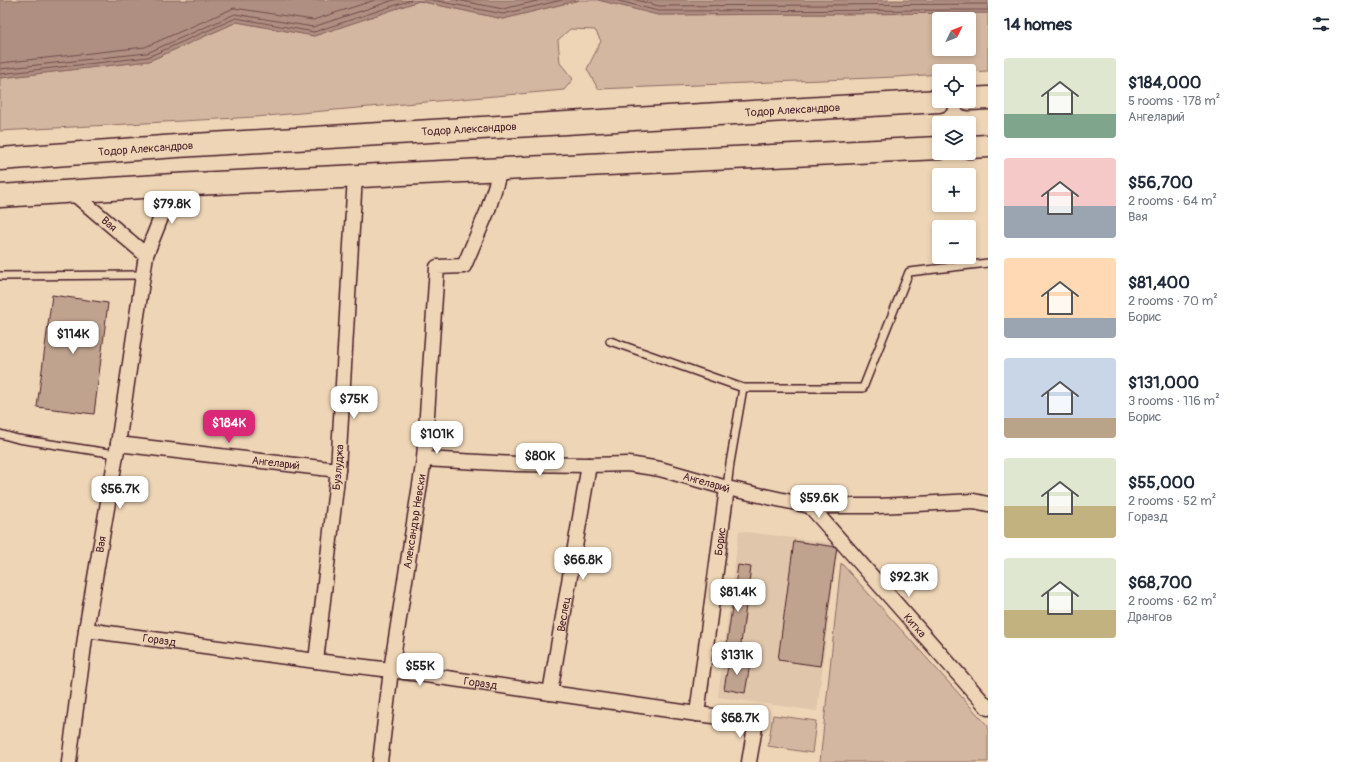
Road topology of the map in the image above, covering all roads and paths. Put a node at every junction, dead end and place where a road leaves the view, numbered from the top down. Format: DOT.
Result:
graph roads {
  1 [pos="988,98"];
  2 [pos="976,99"];
  3 [pos="932,100"];
  4 [pos="988,146"];
  5 [pos="976,147"];
  6 [pos="932,148"];
  7 [pos="0,159"];
  8 [pos="501,168"];
  9 [pos="355,176"];
  10 [pos="174,184"];
  11 [pos="72,192"];
  12 [pos="0,196"];
  13 [pos="146,255"];
  14 [pos="988,263"];
  15 [pos="143,275"];
  16 [pos="0,276"];
  17 [pos="610,341"];
  18 [pos="743,388"];
  19 [pos="0,434"];
  20 [pos="117,449"];
  21 [pos="424,459"];
  22 [pos="589,465"];
  23 [pos="338,470"];
  24 [pos="727,488"];
  25 [pos="988,504"];
  26 [pos="810,506"];
  27 [pos="86,630"];
  28 [pos="316,661"];
  29 [pos="390,670"];
  30 [pos="550,693"];
  31 [pos="987,706"];
  32 [pos="697,714"];
  33 [pos="69,762"];
  34 [pos="380,762"];
  35 [pos="749,762"];
  1 -- 2 [label="highway"];
  3 -- 7 [label="highway, Тодор Александров"];
  4 -- 5 [label="highway"];
  6 -- 8 [label="highway"];
  8 -- 9 [label="highway"];
  8 -- 21 [label="street, Александър Невски"];
  9 -- 10 [label="highway"];
  9 -- 23 [label="street, Бузлуджа"];
  10 -- 11 [label="highway"];
  10 -- 13 [label="street, Вая"];
  11 -- 12 [label="highway"];
  11 -- 13 [label="street, Вая"];
  13 -- 15 [label="street, Вая"];
  14 -- 18 [label="lane"];
  15 -- 16 [label="lane"];
  15 -- 20 [label="street, Вая"];
  17 -- 18 [label="lane"];
  18 -- 24 [label="lane"];
  19 -- 20 [label="lane"];
  20 -- 23 [label="street, Ангеларий"];
  20 -- 27 [label="street, Вая"];
  21 -- 22 [label="street, Ангеларий"];
  21 -- 29 [label="street, Александър Невски"];
  22 -- 24 [label="street, Ангеларий"];
  22 -- 30 [label="street, Веслец"];
  23 -- 28 [label="street, Бузлуджа"];
  24 -- 26 [label="street, Ангеларий"];
  24 -- 32 [label="street, Борис"];
  25 -- 26 [label="street, Ангеларий"];
  26 -- 31 [label="street, Китка"];
  27 -- 28 [label="street, Горазд"];
  27 -- 33 [label="street, Вая"];
  28 -- 29 [label="street, Горазд"];
  29 -- 30 [label="street, Горазд"];
  29 -- 34 [label="street, Александър Невски"];
  30 -- 32 [label="street, Горазд"];
  32 -- 35 [label="street, Горазд"];
}
